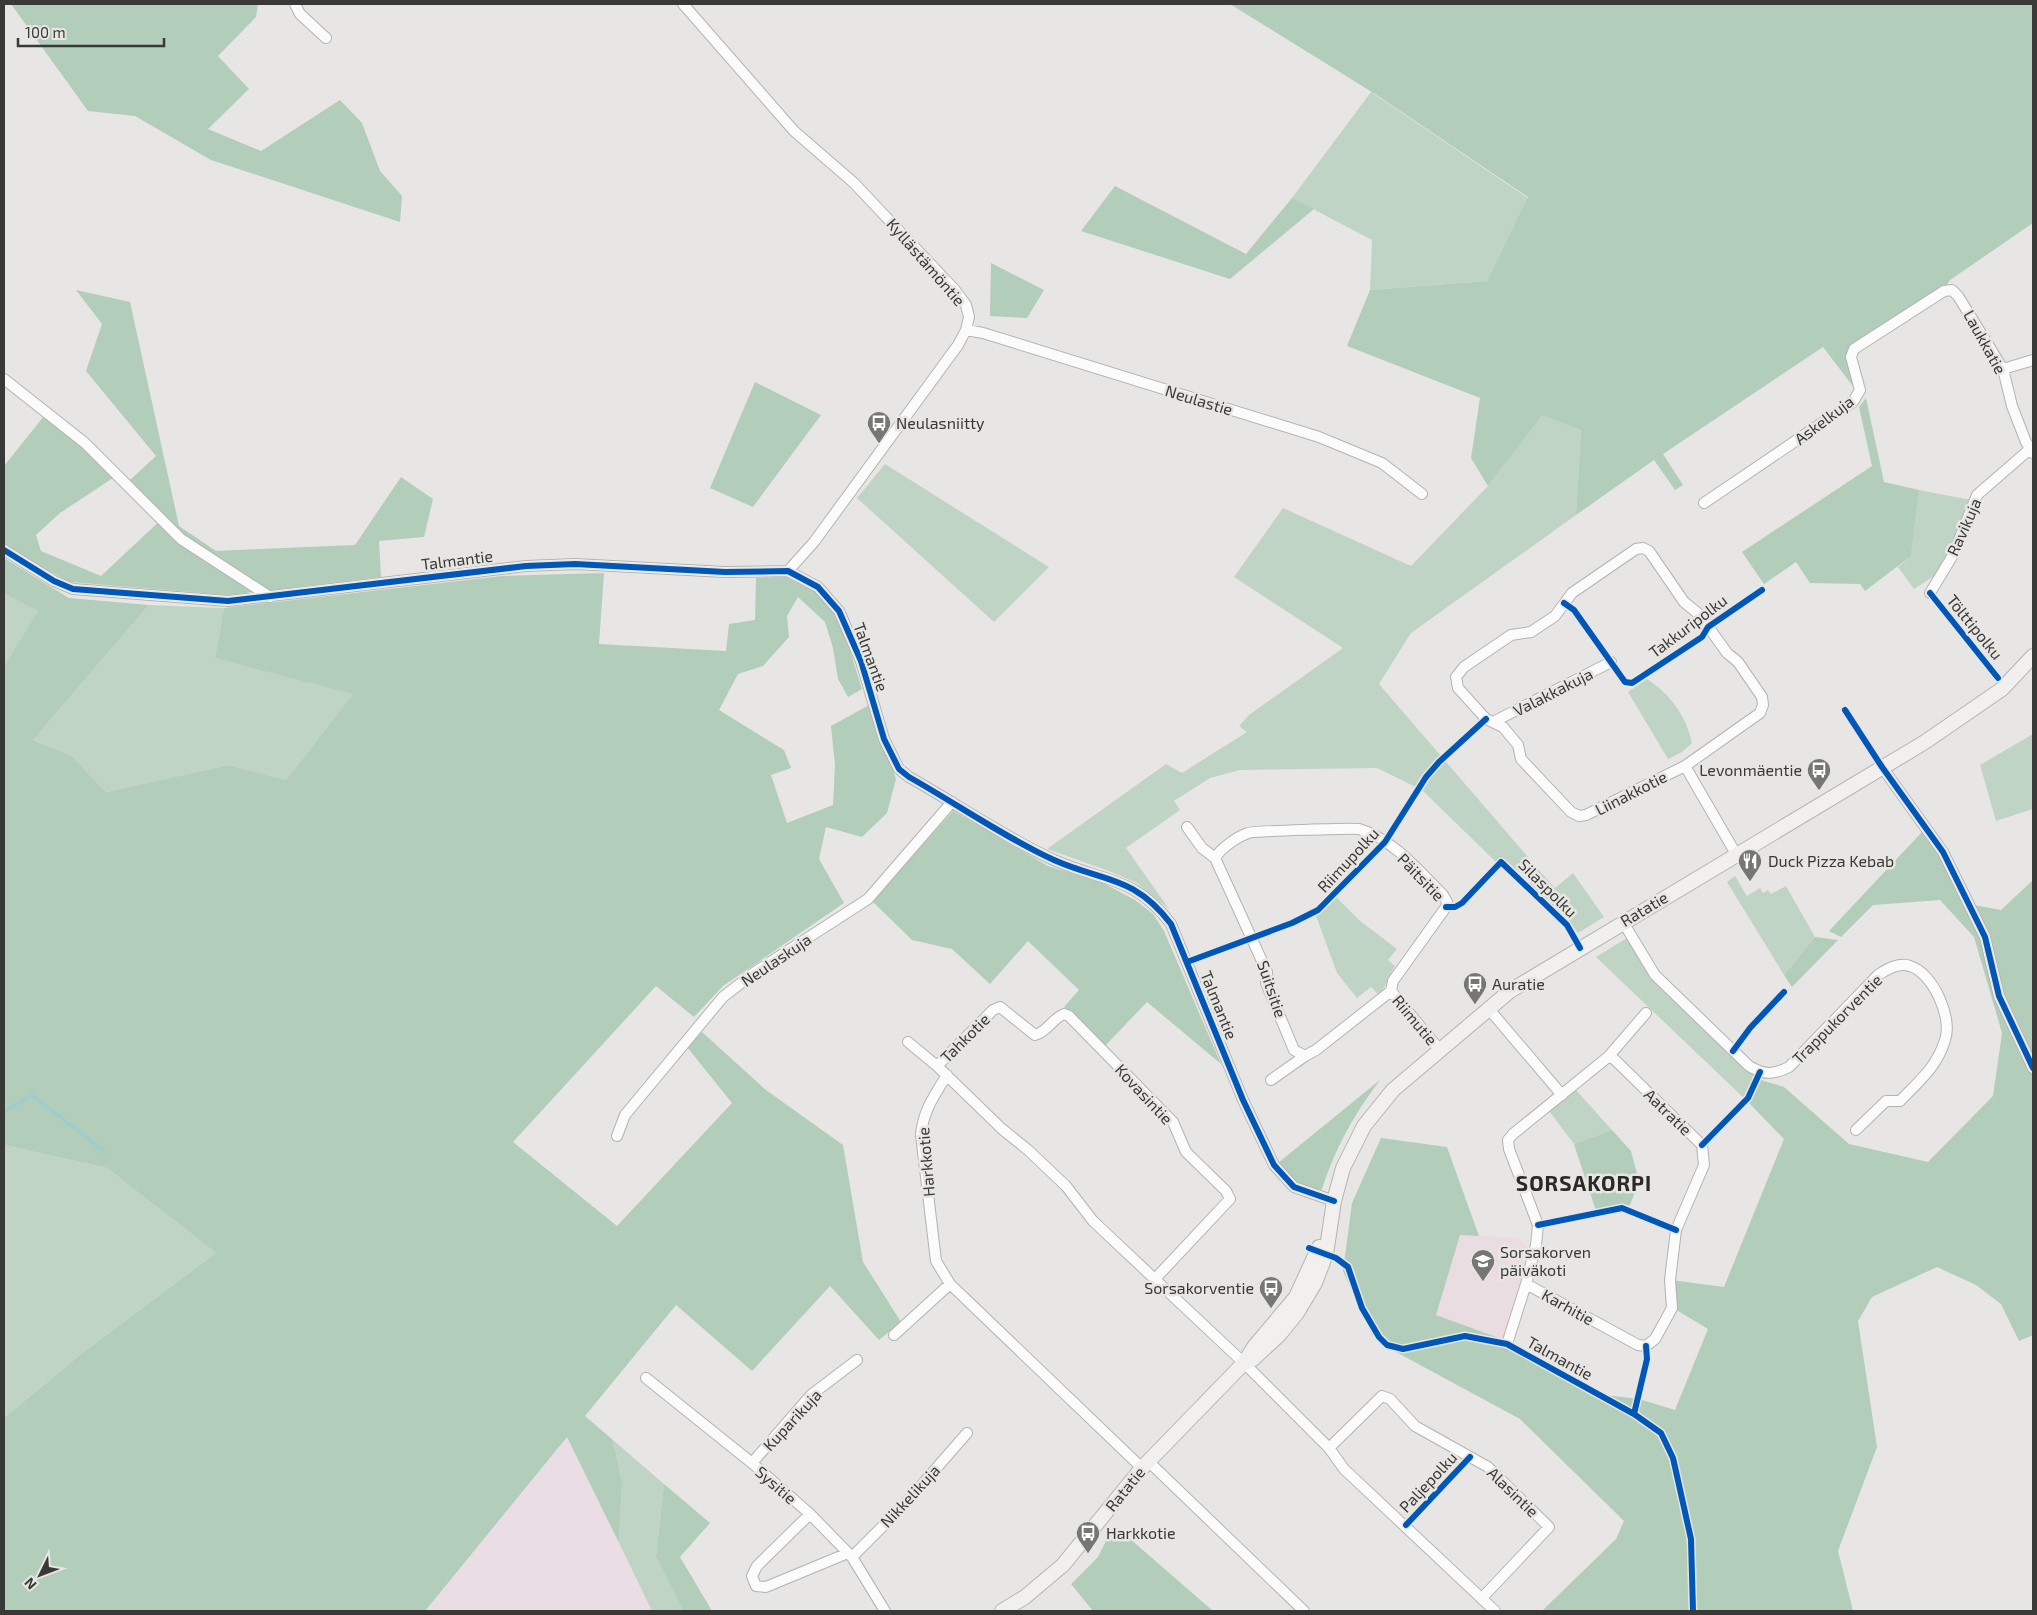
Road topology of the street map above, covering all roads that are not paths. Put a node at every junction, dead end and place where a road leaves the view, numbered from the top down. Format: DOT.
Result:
graph roads {
  1 [pos="295,4"];
  2 [pos="683,4"];
  3 [pos="326,38"];
  4 [pos="1952,290"];
  5 [pos="966,330"];
  6 [pos="2033,360"];
  7 [pos="2003,369"];
  8 [pos="4,379"];
  9 [pos="2032,451"];
  10 [pos="1422,494"];
  11 [pos="1704,503"];
  12 [pos="4,550"];
  13 [pos="788,571"];
  14 [pos="1930,593"];
  15 [pos="270,597"];
  16 [pos="2033,656"];
  17 [pos="1611,662"];
  18 [pos="1495,721"];
  19 [pos="1684,766"];
  20 [pos="1882,767"];
  21 [pos="952,802"];
  22 [pos="1187,826"];
  23 [pos="1736,854"];
  24 [pos="1215,858"];
  25 [pos="1623,922"];
  26 [pos="1391,991"];
  27 [pos="1488,1008"];
  28 [pos="1646,1013"];
  29 [pos="1064,1014"];
  30 [pos="908,1042"];
  31 [pos="1440,1049"];
  32 [pos="1305,1056"];
  33 [pos="1608,1057"];
  34 [pos="937,1066"];
  35 [pos="2033,1068"];
  36 [pos="946,1076"];
  37 [pos="1271,1080"];
  38 [pos="1562,1095"];
  39 [pos="1856,1130"];
  40 [pos="617,1136"];
  41 [pos="1334,1201"];
  42 [pos="1154,1280"];
  43 [pos="950,1284"];
  44 [pos="1526,1284"];
  45 [pos="894,1335"];
  46 [pos="1507,1344"];
  47 [pos="1646,1346"];
  48 [pos="857,1360"];
  49 [pos="1244,1363"];
  50 [pos="646,1378"];
  51 [pos="967,1433"];
  52 [pos="1329,1448"];
  53 [pos="752,1463"];
  54 [pos="1145,1465"];
  55 [pos="810,1514"];
  56 [pos="850,1555"];
  57 [pos="1482,1598"];
  58 [pos="885,1611"];
  59 [pos="1002,1611"];
  60 [pos="1304,1611"];
  61 [pos="1495,1611"];
  1 -- 3 [label="street"];
  2 -- 5 [label="street, Kyllästämöntie"];
  4 -- 7 [label="street, Laukkatie"];
  4 -- 11 [label="street, Askelkuja"];
  5 -- 10 [label="street, Neulastie"];
  5 -- 13 [label="street, Kyllästämöntie"];
  6 -- 7 [label="street"];
  7 -- 9 [label="street, Laukkatie"];
  8 -- 15 [label="street"];
  9 -- 14 [label="street, Ravikuja"];
  12 -- 15 [label="street, Talmantie"];
  13 -- 15 [label="street, Talmantie"];
  13 -- 21 [label="street, Talmantie"];
  16 -- 20 [label="street, Ratatie"];
  17 -- 18 [label="street, Valakkakuja"];
  18 -- 19 [label="street, Liinakkotie"];
  18 -- 19 [label="street, Liinakkotie"];
  19 -- 23 [label="street"];
  20 -- 23 [label="street, Ratatie"];
  20 -- 35 [label="street"];
  21 -- 40 [label="street, Neulaskuja"];
  21 -- 41 [label="street, Talmantie"];
  22 -- 24 [label="street, Suitsitie"];
  23 -- 25 [label="street, Ratatie"];
  24 -- 26 [label="street, Päitsitie"];
  24 -- 32 [label="street, Suitsitie"];
  25 -- 27 [label="street, Ratatie"];
  25 -- 39 [label="street, Trappukorventie"];
  26 -- 31 [label="street, Riimutie"];
  26 -- 32 [label="street"];
  27 -- 31 [label="street, Ratatie"];
  27 -- 38 [label="street"];
  28 -- 33 [label="street"];
  29 -- 34 [label="street, Tahkotie"];
  29 -- 42 [label="street, Kovasintie"];
  30 -- 34 [label="street"];
  31 -- 41 [label="street, Ratatie"];
  32 -- 37 [label="street"];
  33 -- 38 [label="street"];
  33 -- 47 [label="street, Aatratie"];
  34 -- 36 [label="street"];
  36 -- 42 [label="street"];
  36 -- 43 [label="street, Harkkotie"];
  38 -- 44 [label="street, Karhitie"];
  41 -- 49 [label="street, Ratatie"];
  42 -- 49 [label="street"];
  43 -- 45 [label="street"];
  43 -- 54 [label="street, Harkkotie"];
  44 -- 46 [label="street"];
  44 -- 47 [label="street, Karhitie"];
  48 -- 53 [label="street, Kuparikuja"];
  49 -- 52 [label="street"];
  49 -- 54 [label="street, Ratatie"];
  50 -- 53 [label="street, Sysitie"];
  51 -- 56 [label="street, Nikkelikuja"];
  52 -- 57 [label="street"];
  52 -- 57 [label="street, Alasintie"];
  53 -- 55 [label="street, Sysitie"];
  54 -- 59 [label="street, Ratatie"];
  54 -- 60 [label="street, Harkkotie"];
  55 -- 56 [label="street, Sysitie"];
  55 -- 56 [label="street"];
  56 -- 58 [label="street, Sysitie"];
  57 -- 61 [label="street"];
}
